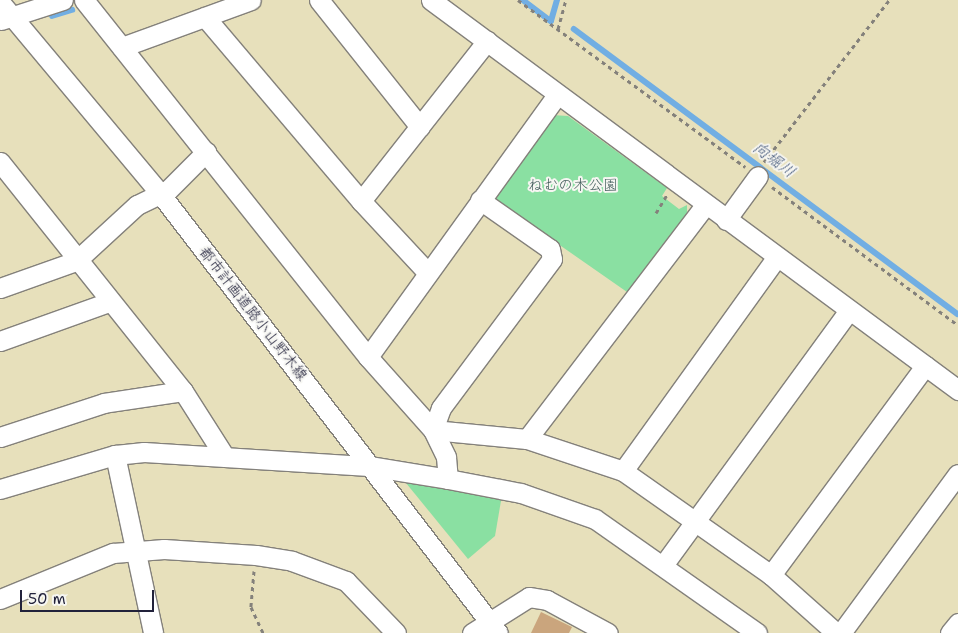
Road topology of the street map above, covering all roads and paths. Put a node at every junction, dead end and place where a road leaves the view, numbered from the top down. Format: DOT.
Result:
graph roads {
  1 [pos="63,0"];
  2 [pos="84,0"];
  3 [pos="251,0"];
  4 [pos="319,0"];
  5 [pos="431,0"];
  6 [pos="518,0"];
  7 [pos="566,0"];
  8 [pos="889,0"];
  9 [pos="0,2"];
  10 [pos="205,17"];
  11 [pos="6,18"];
  12 [pos="558,29"];
  13 [pos="487,41"];
  14 [pos="122,47"];
  15 [pos="556,96"];
  16 [pos="420,127"];
  17 [pos="206,152"];
  18 [pos="0,162"];
  19 [pos="758,176"];
  20 [pos="159,192"];
  21 [pos="480,200"];
  22 [pos="361,201"];
  23 [pos="705,205"];
  24 [pos="726,220"];
  25 [pos="777,257"];
  26 [pos="76,261"];
  27 [pos="428,273"];
  28 [pos="0,288"];
  29 [pos="109,302"];
  30 [pos="849,310"];
  31 [pos="958,325"];
  32 [pos="0,341"];
  33 [pos="368,357"];
  34 [pos="925,366"];
  35 [pos="958,390"];
  36 [pos="183,392"];
  37 [pos="433,430"];
  38 [pos="0,437"];
  39 [pos="527,439"];
  40 [pos="115,455"];
  41 [pos="225,457"];
  42 [pos="369,466"];
  43 [pos="623,471"];
  44 [pos="958,474"];
  45 [pos="448,479"];
  46 [pos="0,489"];
  47 [pos="696,520"];
  48 [pos="136,549"];
  49 [pos="256,555"];
  50 [pos="664,564"];
  51 [pos="771,575"];
  52 [pos="0,600"];
  53 [pos="958,623"];
  54 [pos="493,626"];
  55 [pos="153,633"];
  56 [pos="263,633"];
  57 [pos="396,633"];
  58 [pos="472,633"];
  59 [pos="608,633"];
  60 [pos="756,633"];
  61 [pos="836,633"];
  62 [pos="841,633"];
  63 [pos="950,633"];
  1 -- 11 [label="street"];
  2 -- 14 [label="street"];
  3 -- 10 [label="street"];
  4 -- 16 [label="street"];
  5 -- 13 [label="street"];
  6 -- 12 [label="path"];
  7 -- 12 [label="path"];
  8 -- 19 [label="path"];
  9 -- 11 [label="street, 都市計画道路小山野木線"];
  10 -- 14 [label="street"];
  10 -- 22 [label="street"];
  11 -- 20 [label="street, 都市計画道路小山野木線"];
  12 -- 19 [label="path"];
  13 -- 15 [label="street"];
  13 -- 16 [label="street"];
  14 -- 17 [label="street"];
  15 -- 21 [label="street"];
  15 -- 23 [label="street"];
  16 -- 22 [label="street"];
  17 -- 20 [label="street"];
  17 -- 33 [label="street"];
  18 -- 26 [label="street"];
  19 -- 24 [label="street"];
  19 -- 31 [label="path"];
  20 -- 26 [label="street"];
  20 -- 42 [label="street, 都市計画道路小山野木線"];
  21 -- 27 [label="street"];
  21 -- 37 [label="street"];
  22 -- 27 [label="street"];
  23 -- 24 [label="street"];
  23 -- 39 [label="street"];
  24 -- 25 [label="street"];
  25 -- 30 [label="street"];
  25 -- 43 [label="street"];
  26 -- 28 [label="street"];
  26 -- 29 [label="street"];
  27 -- 33 [label="street"];
  29 -- 32 [label="street"];
  29 -- 36 [label="street"];
  30 -- 34 [label="street"];
  30 -- 47 [label="street"];
  33 -- 37 [label="street"];
  34 -- 35 [label="street"];
  34 -- 51 [label="street"];
  36 -- 38 [label="street"];
  36 -- 41 [label="street"];
  37 -- 39 [label="street"];
  37 -- 45 [label="street"];
  39 -- 43 [label="street"];
  40 -- 41 [label="street"];
  40 -- 46 [label="street"];
  40 -- 48 [label="street"];
  41 -- 42 [label="street"];
  42 -- 45 [label="street"];
  42 -- 54 [label="street, 都市計画道路小山野木線"];
  43 -- 47 [label="street"];
  44 -- 62 [label="street"];
  45 -- 50 [label="street"];
  47 -- 50 [label="street"];
  47 -- 51 [label="street"];
  48 -- 49 [label="street"];
  48 -- 52 [label="street"];
  48 -- 55 [label="street"];
  49 -- 56 [label="path"];
  49 -- 57 [label="street"];
  50 -- 60 [label="street"];
  51 -- 61 [label="street"];
  53 -- 63 [label="street"];
  54 -- 58 [label="street"];
  54 -- 59 [label="street"];
}
